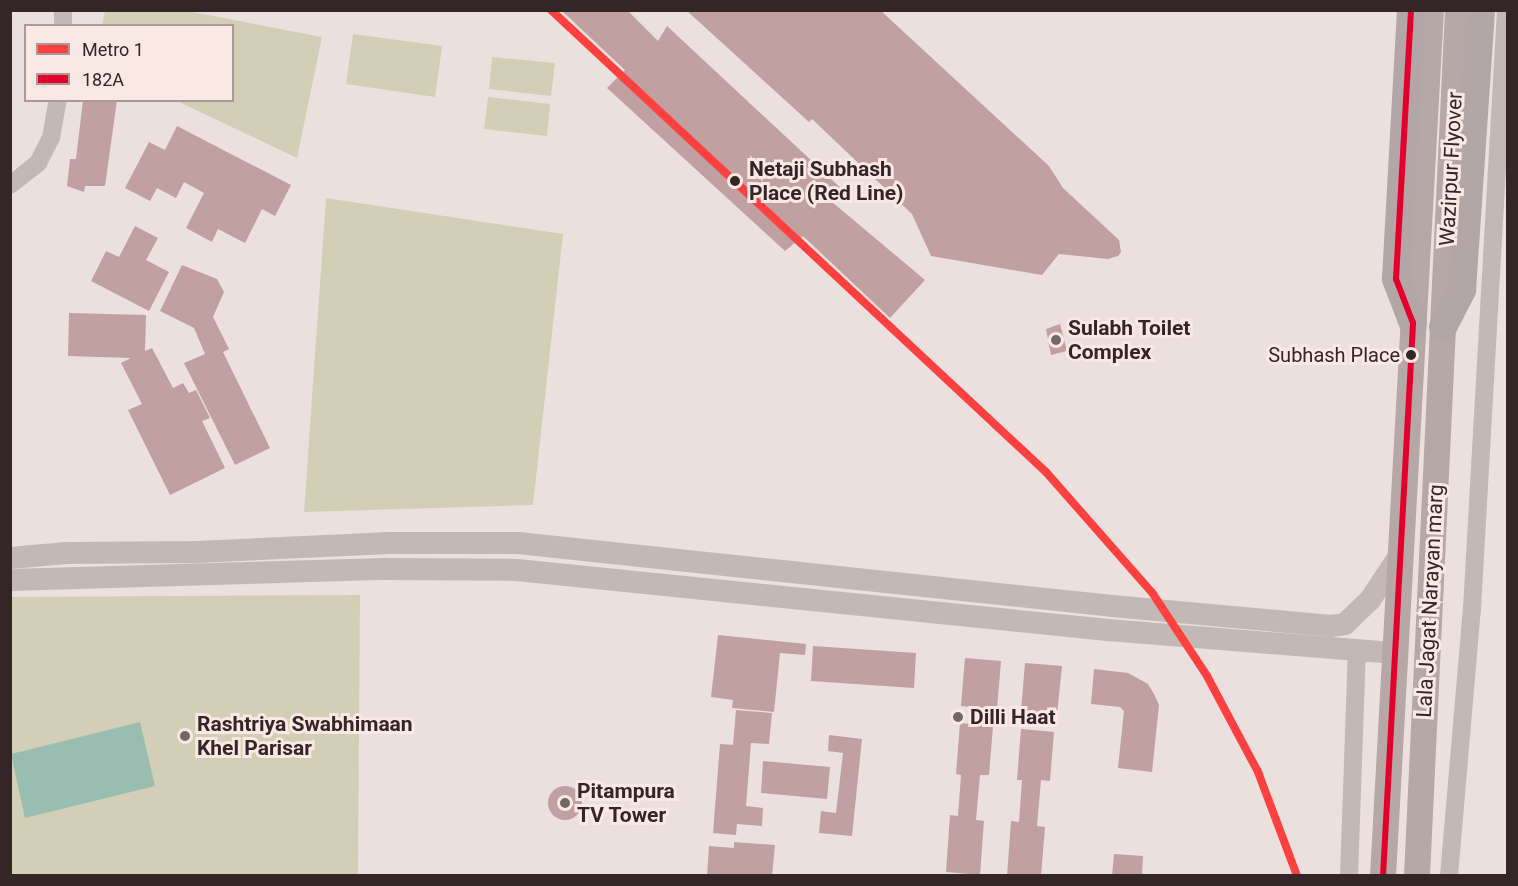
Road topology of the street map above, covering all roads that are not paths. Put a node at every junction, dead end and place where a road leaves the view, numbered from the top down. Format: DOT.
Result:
graph roads {
  1 [pos="1411,10"];
  2 [pos="1431,10"];
  3 [pos="1458,10"];
  4 [pos="1481,10"];
  5 [pos="1506,10"];
  6 [pos="58,102"];
  7 [pos="10,185"];
  8 [pos="1413,323"];
  9 [pos="1443,327"];
  10 [pos="197,552"];
  11 [pos="1399,556"];
  12 [pos="10,558"];
  13 [pos="673,559"];
  14 [pos="199,575"];
  15 [pos="10,580"];
  16 [pos="671,584"];
  17 [pos="1357,650"];
  18 [pos="1395,653"];
  19 [pos="1349,876"];
  20 [pos="1383,876"];
  21 [pos="1417,876"];
  22 [pos="1449,876"];
  1 -- 8 [label="main road"];
  2 -- 8 [label="main road, Wazirpur Flyover"];
  3 -- 9 [label="main road, Wazirpur Flyover"];
  4 -- 9 [label="main road"];
  5 -- 22 [label="street"];
  6 -- 7 [label="street"];
  8 -- 11 [label="main road, Lala Jagat Narayan marg"];
  9 -- 21 [label="main road, Lala Jagat Narayan marg"];
  10 -- 12 [label="street"];
  10 -- 13 [label="street"];
  10 -- 14 [label="street"];
  11 -- 13 [label="street"];
  11 -- 18 [label="main road, Lala Jagat Narayan marg"];
  13 -- 16 [label="street"];
  14 -- 15 [label="street"];
  14 -- 16 [label="street"];
  16 -- 17 [label="street"];
  17 -- 18 [label="street"];
  17 -- 19 [label="street"];
  18 -- 20 [label="main road, Lala Jagat Narayan marg"];
}
